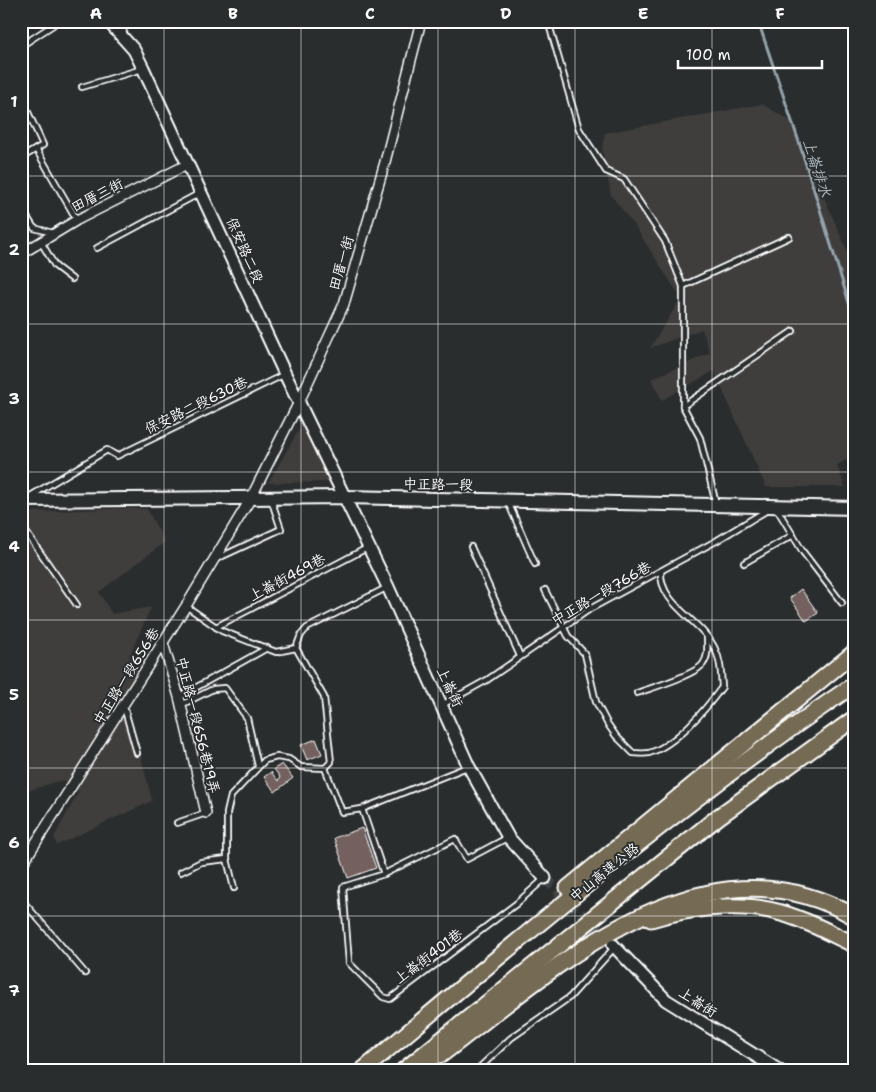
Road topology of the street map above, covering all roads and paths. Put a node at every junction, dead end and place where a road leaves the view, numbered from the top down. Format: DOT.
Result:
graph roads {
  1 [pos="108,21"];
  2 [pos="122,21"];
  3 [pos="421,21"];
  4 [pos="548,21"];
  5 [pos="52,25"];
  6 [pos="121,36"];
  7 [pos="21,46"];
  8 [pos="143,68"];
  9 [pos="82,87"];
  10 [pos="21,97"];
  11 [pos="36,149"];
  12 [pos="21,158"];
  13 [pos="188,164"];
  14 [pos="202,192"];
  15 [pos="21,208"];
  16 [pos="77,220"];
  17 [pos="55,234"];
  18 [pos="788,237"];
  19 [pos="41,242"];
  20 [pos="97,248"];
  21 [pos="21,254"];
  22 [pos="72,279"];
  23 [pos="683,286"];
  24 [pos="793,331"];
  25 [pos="285,374"];
  26 [pos="299,402"];
  27 [pos="683,406"];
  28 [pos="345,497"];
  29 [pos="251,498"];
  30 [pos="271,498"];
  31 [pos="23,500"];
  32 [pos="508,500"];
  33 [pos="716,505"];
  34 [pos="774,506"];
  35 [pos="855,508"];
  36 [pos="21,525"];
  37 [pos="24,533"];
  38 [pos="793,536"];
  39 [pos="369,547"];
  40 [pos="471,547"];
  41 [pos="214,560"];
  42 [pos="744,563"];
  43 [pos="535,564"];
  44 [pos="661,571"];
  45 [pos="388,587"];
  46 [pos="546,590"];
  47 [pos="842,604"];
  48 [pos="77,605"];
  49 [pos="186,606"];
  50 [pos="563,626"];
  51 [pos="216,627"];
  52 [pos="707,636"];
  53 [pos="163,643"];
  54 [pos="266,648"];
  55 [pos="296,648"];
  56 [pos="854,652"];
  57 [pos="520,656"];
  58 [pos="855,684"];
  59 [pos="637,693"];
  60 [pos="180,701"];
  61 [pos="442,704"];
  62 [pos="124,705"];
  63 [pos="855,718"];
  64 [pos="137,753"];
  65 [pos="258,766"];
  66 [pos="469,767"];
  67 [pos="325,768"];
  68 [pos="362,809"];
  69 [pos="206,814"];
  70 [pos="177,823"];
  71 [pos="508,837"];
  72 [pos="227,859"];
  73 [pos="21,866"];
  74 [pos="181,872"];
  75 [pos="384,874"];
  76 [pos="545,878"];
  77 [pos="234,888"];
  78 [pos="21,899"];
  79 [pos="855,917"];
  80 [pos="532,929"];
  81 [pos="855,945"];
  82 [pos="614,946"];
  83 [pos="580,948"];
  84 [pos="85,973"];
  85 [pos="408,1067"];
  86 [pos="362,1071"];
  87 [pos="476,1071"];
  88 [pos="780,1071"];
  1 -- 6 [label="street, 保安路二段"];
  2 -- 6 [label="street"];
  3 -- 26 [label="street, 田厝一街"];
  4 -- 23 [label="lane"];
  5 -- 7 [label="lane"];
  6 -- 8 [label="street, 保安路二段"];
  8 -- 9 [label="lane"];
  8 -- 13 [label="street, 保安路二段"];
  10 -- 11 [label="lane"];
  11 -- 12 [label="lane"];
  11 -- 16 [label="lane"];
  13 -- 14 [label="street, 保安路二段"];
  13 -- 16 [label="street, 田厝三街"];
  14 -- 20 [label="lane"];
  14 -- 25 [label="street, 保安路二段"];
  15 -- 17 [label="lane"];
  16 -- 17 [label="street, 田厝三街"];
  17 -- 19 [label="street, 田厝三街"];
  18 -- 23 [label="lane"];
  19 -- 21 [label="street, 田厝三街"];
  19 -- 22 [label="lane"];
  23 -- 27 [label="lane"];
  24 -- 27 [label="lane"];
  25 -- 26 [label="street, 保安路二段"];
  25 -- 31 [label="lane, 保安路二段630巷"];
  26 -- 28 [label="street, 保安路二段"];
  26 -- 29 [label="street, 田厝一街"];
  27 -- 33 [label="lane"];
  28 -- 30 [label="main road, 中正路一段"];
  28 -- 32 [label="main road, 中正路一段"];
  28 -- 39 [label="street, 上崙街"];
  29 -- 30 [label="main road, 中正路一段"];
  29 -- 31 [label="main road, 中正路一段"];
  29 -- 41 [label="street, 中正路一段656巷"];
  30 -- 41 [label="lane"];
  32 -- 33 [label="main road, 中正路一段"];
  32 -- 43 [label="lane"];
  33 -- 34 [label="main road, 中正路一段"];
  34 -- 35 [label="main road, 中正路一段"];
  34 -- 38 [label="lane"];
  34 -- 44 [label="lane, 中正路一段766巷"];
  36 -- 37 [label="lane"];
  37 -- 48 [label="lane"];
  38 -- 42 [label="lane"];
  38 -- 47 [label="lane"];
  39 -- 45 [label="street, 上崙街"];
  39 -- 51 [label="lane, 上崙街469巷"];
  40 -- 57 [label="lane"];
  41 -- 49 [label="street, 中正路一段656巷"];
  44 -- 50 [label="lane, 中正路一段766巷"];
  44 -- 52 [label="lane"];
  45 -- 55 [label="lane"];
  45 -- 61 [label="street, 上崙街"];
  46 -- 50 [label="lane"];
  49 -- 51 [label="lane"];
  49 -- 53 [label="street, 中正路一段656巷"];
  50 -- 52 [label="lane"];
  50 -- 57 [label="lane, 中正路一段766巷"];
  51 -- 54 [label="lane"];
  52 -- 59 [label="lane"];
  53 -- 60 [label="street, 中正路一段656巷19弄"];
  53 -- 62 [label="street, 中正路一段656巷"];
  54 -- 55 [label="lane"];
  54 -- 60 [label="lane"];
  55 -- 67 [label="lane"];
  56 -- 80 [label="highway"];
  57 -- 61 [label="lane, 中正路一段766巷"];
  58 -- 80 [label="highway, 中山高速公路"];
  60 -- 65 [label="lane"];
  60 -- 69 [label="street, 中正路一段656巷19弄"];
  61 -- 66 [label="street, 上崙街"];
  62 -- 64 [label="lane"];
  62 -- 73 [label="street, 中正路一段656巷"];
  63 -- 85 [label="highway, 中山高速公路"];
  65 -- 67 [label="lane"];
  65 -- 72 [label="lane"];
  66 -- 68 [label="lane"];
  66 -- 71 [label="street, 上崙街"];
  67 -- 68 [label="lane"];
  68 -- 75 [label="lane"];
  69 -- 70 [label="lane"];
  71 -- 75 [label="lane, 上崙街401巷"];
  71 -- 76 [label="street, 上崙街"];
  72 -- 74 [label="lane"];
  72 -- 77 [label="lane"];
  75 -- 76 [label="lane, 上崙街401巷"];
  78 -- 84 [label="lane"];
  79 -- 83 [label="highway"];
  80 -- 86 [label="highway, 中山高速公路"];
  81 -- 83 [label="highway"];
  82 -- 87 [label="lane"];
  82 -- 88 [label="street, 上崙街"];
  83 -- 85 [label="highway"];
}
